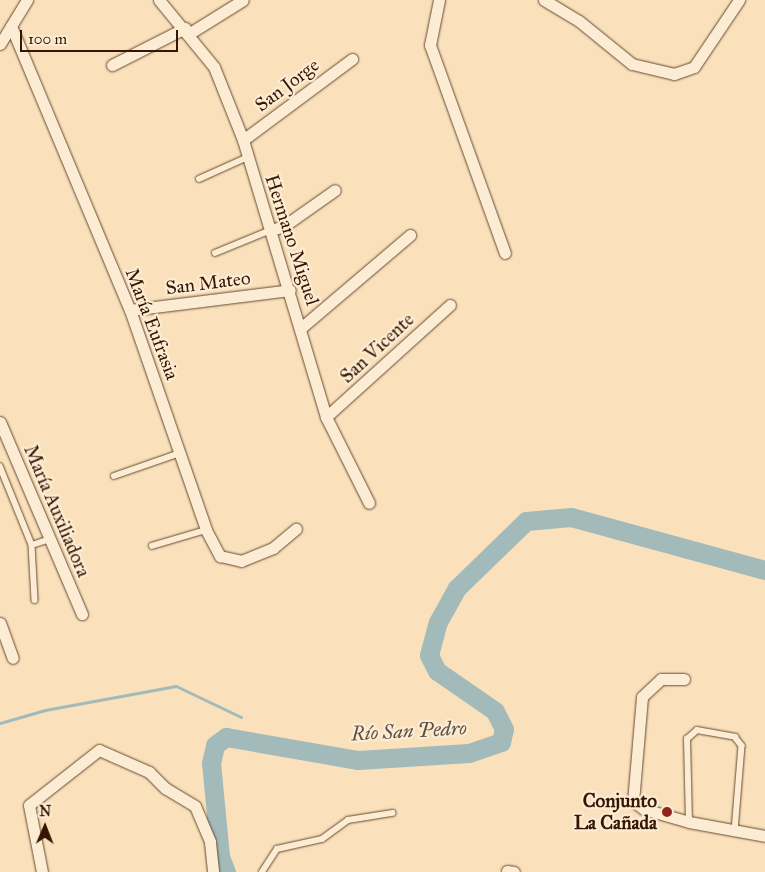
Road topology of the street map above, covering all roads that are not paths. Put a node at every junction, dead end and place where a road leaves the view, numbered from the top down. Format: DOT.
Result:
graph roads {
  1 [pos="27,0"];
  2 [pos="158,0"];
  3 [pos="243,0"];
  4 [pos="439,0"];
  5 [pos="544,0"];
  6 [pos="739,0"];
  7 [pos="11,26"];
  8 [pos="187,30"];
  9 [pos="0,44"];
  10 [pos="352,59"];
  11 [pos="112,65"];
  12 [pos="243,140"];
  13 [pos="248,157"];
  14 [pos="198,179"];
  15 [pos="335,190"];
  16 [pos="271,230"];
  17 [pos="410,235"];
  18 [pos="215,253"];
  19 [pos="504,253"];
  20 [pos="290,290"];
  21 [pos="450,305"];
  22 [pos="130,310"];
  23 [pos="302,327"];
  24 [pos="326,417"];
  25 [pos="1,429"];
  26 [pos="180,452"];
  27 [pos="0,466"];
  28 [pos="114,476"];
  29 [pos="370,504"];
  30 [pos="296,529"];
  31 [pos="206,530"];
  32 [pos="50,539"];
  33 [pos="32,545"];
  34 [pos="152,546"];
  35 [pos="34,600"];
  36 [pos="82,614"];
  37 [pos="0,623"];
  38 [pos="13,658"];
  39 [pos="684,679"];
  40 [pos="392,813"];
  41 [pos="688,822"];
  42 [pos="735,831"];
  43 [pos="765,836"];
  44 [pos="42,872"];
  45 [pos="213,872"];
  46 [pos="262,872"];
  1 -- 7 [label="street"];
  2 -- 8 [label="street, Hermano Miguel"];
  3 -- 8 [label="street"];
  4 -- 19 [label="street"];
  5 -- 6 [label="street"];
  7 -- 9 [label="street"];
  7 -- 22 [label="street, María Eufrasia"];
  8 -- 11 [label="street"];
  8 -- 12 [label="street, Hermano Miguel"];
  10 -- 12 [label="street, San Jorge"];
  12 -- 13 [label="street, Hermano Miguel"];
  13 -- 14 [label="lane"];
  13 -- 16 [label="street, Hermano Miguel"];
  15 -- 16 [label="street"];
  16 -- 18 [label="lane"];
  16 -- 20 [label="street, Hermano Miguel"];
  17 -- 23 [label="street"];
  20 -- 22 [label="street, San Mateo"];
  20 -- 23 [label="street, Hermano Miguel"];
  21 -- 24 [label="street, San Vicente"];
  22 -- 26 [label="street, María Eufrasia"];
  23 -- 24 [label="street, Hermano Miguel"];
  24 -- 29 [label="street, Hermano Miguel"];
  25 -- 32 [label="street, María Auxiliadora"];
  26 -- 28 [label="lane"];
  26 -- 31 [label="street, María Eufrasia"];
  27 -- 33 [label="lane"];
  30 -- 31 [label="street, María Eufrasia"];
  31 -- 34 [label="lane"];
  32 -- 33 [label="lane"];
  32 -- 36 [label="street, María Auxiliadora"];
  33 -- 35 [label="lane"];
  37 -- 38 [label="street"];
  39 -- 41 [label="street"];
  40 -- 46 [label="lane"];
  41 -- 42 [label="street"];
  41 -- 42 [label="lane"];
  42 -- 43 [label="street"];
  44 -- 45 [label="street"];
}
